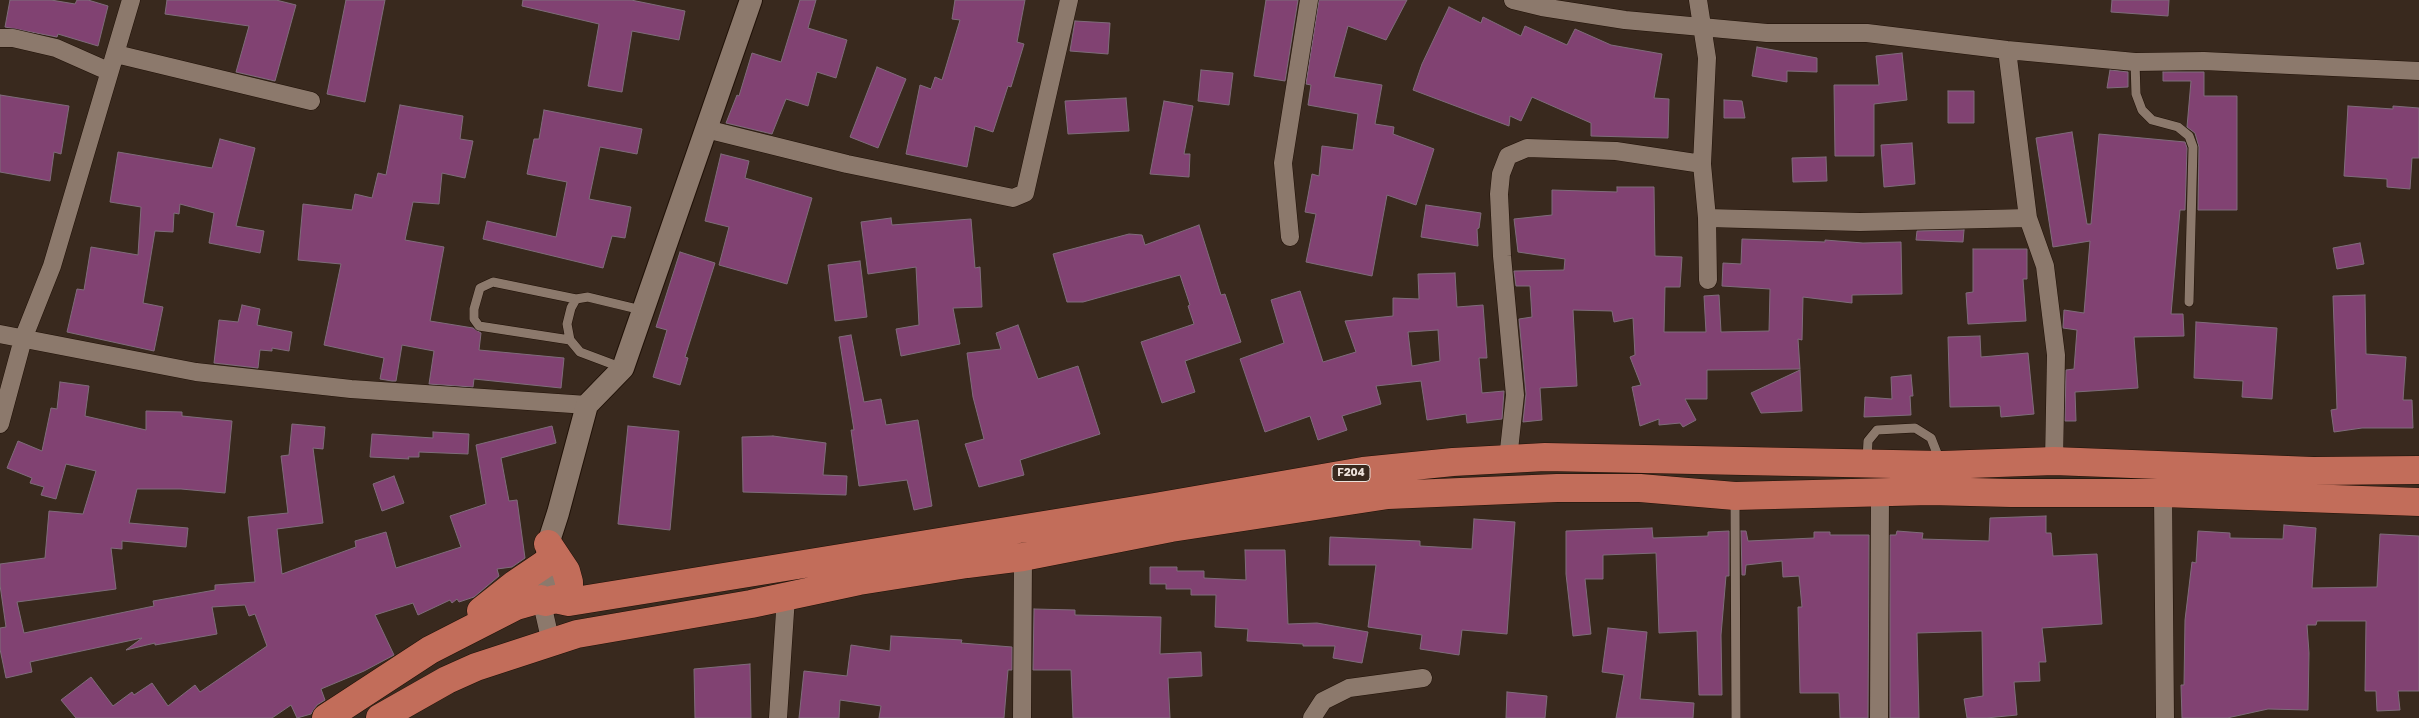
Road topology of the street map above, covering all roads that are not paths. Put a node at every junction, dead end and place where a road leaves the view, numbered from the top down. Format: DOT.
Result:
graph roads {
  1 [pos="131,0"];
  2 [pos="751,0"];
  3 [pos="1069,0"];
  4 [pos="1309,0"];
  5 [pos="1513,0"];
  6 [pos="1698,0"];
  7 [pos="1702,26"];
  8 [pos="0,38"];
  9 [pos="2007,50"];
  10 [pos="116,54"];
  11 [pos="2135,62"];
  12 [pos="108,71"];
  13 [pos="2419,71"];
  14 [pos="311,101"];
  15 [pos="706,129"];
  16 [pos="1702,164"];
  17 [pos="1707,218"];
  18 [pos="2028,218"];
  19 [pos="1290,237"];
  20 [pos="1708,280"];
  21 [pos="576,299"];
  22 [pos="2189,302"];
  23 [pos="644,310"];
  24 [pos="0,334"];
  25 [pos="23,338"];
  26 [pos="570,340"];
  27 [pos="623,368"];
  28 [pos="587,405"];
  29 [pos="0,424"];
  30 [pos="1508,459"];
  31 [pos="2054,461"];
  32 [pos="1867,463"];
  33 [pos="1942,465"];
  34 [pos="2419,470"];
  35 [pos="2163,493"];
  36 [pos="1880,494"];
  37 [pos="1735,496"];
  38 [pos="2419,502"];
  39 [pos="547,554"];
  40 [pos="1023,557"];
  41 [pos="786,597"];
  42 [pos="541,599"];
  43 [pos="569,602"];
  44 [pos="551,643"];
  45 [pos="430,650"];
  46 [pos="1423,678"];
  47 [pos="326,718"];
  48 [pos="380,718"];
  49 [pos="778,718"];
  50 [pos="1022,718"];
  51 [pos="1312,718"];
  52 [pos="1736,718"];
  53 [pos="1879,718"];
  54 [pos="2165,718"];
  1 -- 10 [label="street"];
  2 -- 15 [label="street"];
  3 -- 15 [label="street"];
  4 -- 19 [label="street"];
  5 -- 7 [label="street"];
  6 -- 7 [label="street"];
  7 -- 9 [label="street"];
  7 -- 16 [label="street"];
  8 -- 12 [label="street"];
  9 -- 11 [label="street"];
  9 -- 18 [label="street"];
  10 -- 12 [label="street"];
  10 -- 14 [label="street"];
  11 -- 13 [label="street"];
  11 -- 22 [label="lane"];
  12 -- 25 [label="street"];
  15 -- 23 [label="street"];
  16 -- 17 [label="street"];
  16 -- 30 [label="street"];
  17 -- 18 [label="street"];
  17 -- 20 [label="street"];
  18 -- 31 [label="street"];
  21 -- 23 [label="lane"];
  21 -- 26 [label="lane"];
  21 -- 26 [label="lane"];
  23 -- 27 [label="street"];
  24 -- 25 [label="street"];
  25 -- 28 [label="street"];
  25 -- 29 [label="street"];
  26 -- 27 [label="lane"];
  27 -- 28 [label="street"];
  28 -- 39 [label="street"];
  30 -- 32 [label="main road, F204"];
  30 -- 43 [label="main road, F204"];
  31 -- 33 [label="main road, F204"];
  31 -- 34 [label="main road, F204"];
  32 -- 33 [label="main road, F204"];
  32 -- 33 [label="lane"];
  35 -- 36 [label="main road, F204"];
  35 -- 38 [label="main road, F204"];
  35 -- 54 [label="street"];
  36 -- 37 [label="main road, F204"];
  36 -- 53 [label="street"];
  37 -- 40 [label="main road, F204"];
  37 -- 52 [label="lane"];
  39 -- 42 [label="street"];
  39 -- 43 [label="main road"];
  39 -- 45 [label="main road"];
  40 -- 41 [label="main road, F204"];
  40 -- 50 [label="street"];
  41 -- 44 [label="main road, F204"];
  41 -- 49 [label="street"];
  42 -- 43 [label="main road, F204"];
  42 -- 44 [label="street"];
  42 -- 45 [label="main road, F204"];
  44 -- 48 [label="main road, F204"];
  45 -- 47 [label="main road, F204"];
  46 -- 51 [label="street"];
}
